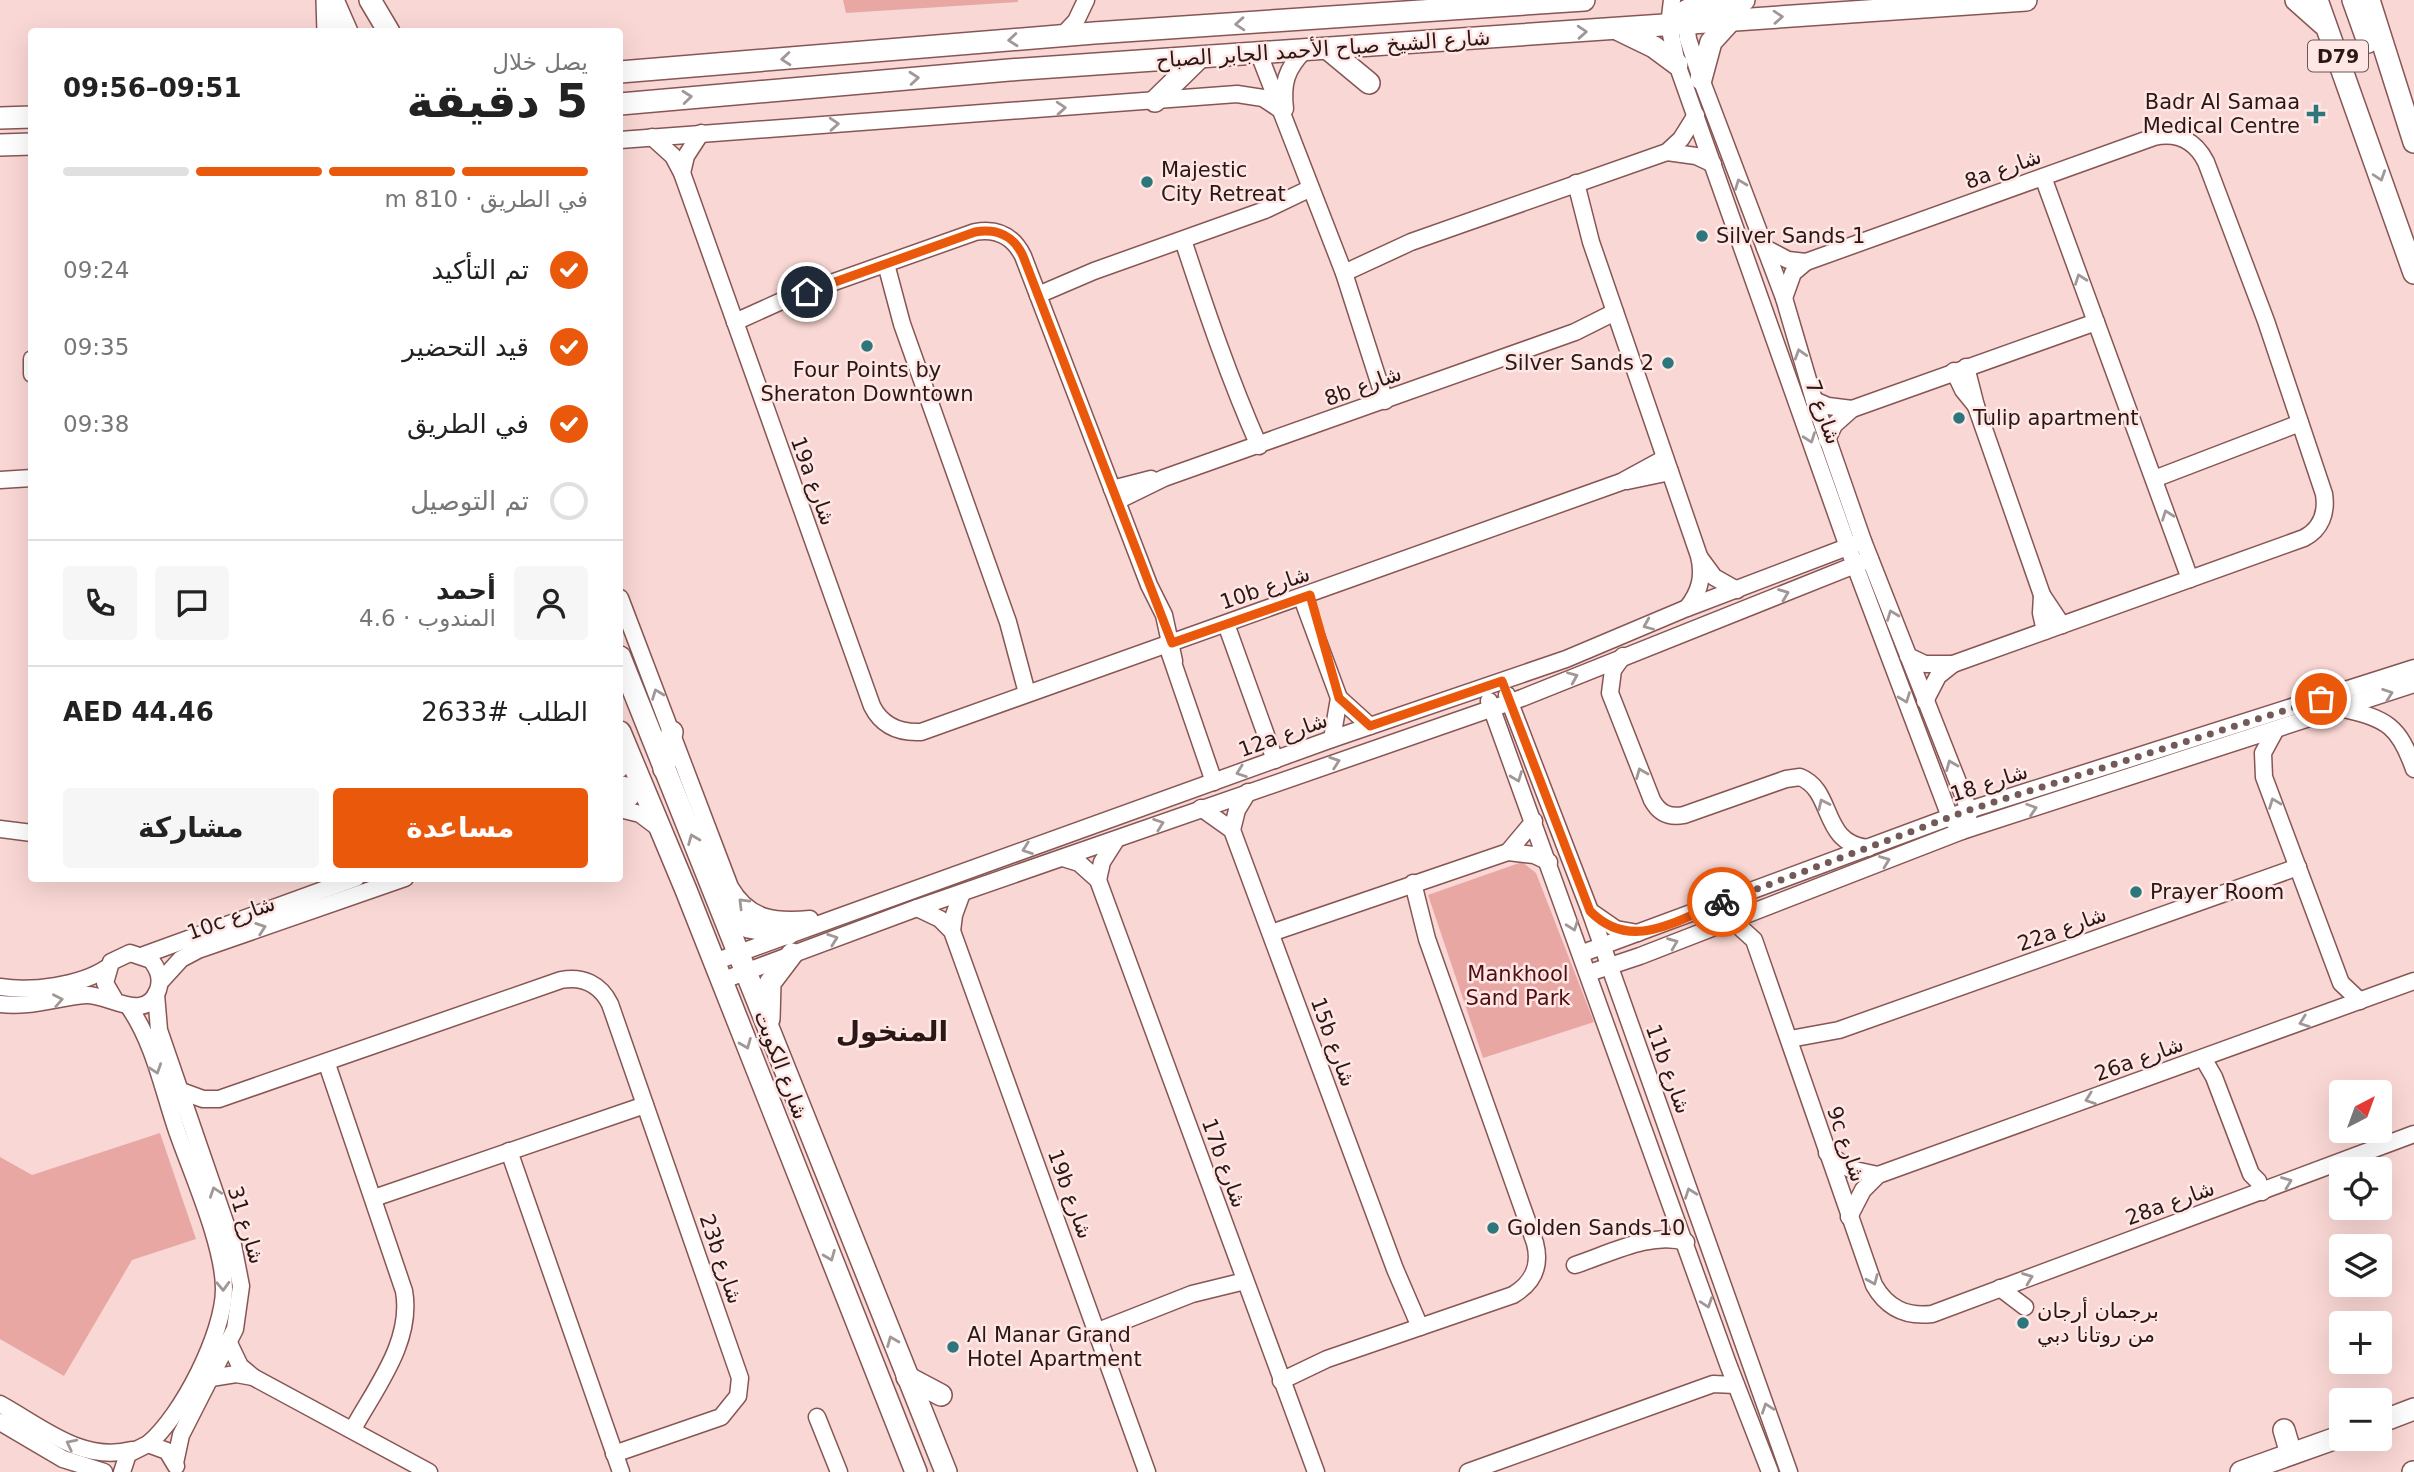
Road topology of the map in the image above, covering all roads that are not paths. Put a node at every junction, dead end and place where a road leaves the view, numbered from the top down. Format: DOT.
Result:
graph roads {
  1 [pos="327,0"];
  2 [pos="333,0"];
  3 [pos="367,0"];
  4 [pos="1088,0"];
  5 [pos="1584,0"];
  6 [pos="1744,0"];
  7 [pos="2026,0"];
  8 [pos="2296,0"];
  9 [pos="2317,0"];
  10 [pos="2367,2"];
  11 [pos="1509,3"];
  12 [pos="1401,6"];
  13 [pos="1678,12"];
  14 [pos="1357,16"];
  15 [pos="1732,19"];
  16 [pos="328,28"];
  17 [pos="345,28"];
  18 [pos="373,28"];
  19 [pos="386,28"];
  20 [pos="1617,30"];
  21 [pos="1094,33"];
  22 [pos="2329,33"];
  23 [pos="1062,36"];
  24 [pos="1328,49"];
  25 [pos="1304,51"];
  26 [pos="1259,54"];
  27 [pos="1199,58"];
  28 [pos="1677,65"];
  29 [pos="1009,70"];
  30 [pos="623,72"];
  31 [pos="1701,79"];
  32 [pos="1369,83"];
  33 [pos="1155,101"];
  34 [pos="623,104"];
  35 [pos="1278,108"];
  36 [pos="1696,115"];
  37 [pos="28,117"];
  38 [pos="0,118"];
  39 [pos="1287,132"];
  40 [pos="2411,132"];
  41 [pos="701,134"];
  42 [pos="652,137"];
  43 [pos="623,140"];
  44 [pos="28,144"];
  45 [pos="0,145"];
  46 [pos="1667,152"];
  47 [pos="1713,164"];
  48 [pos="682,173"];
  49 [pos="2043,177"];
  50 [pos="1571,184"];
  51 [pos="1311,194"];
  52 [pos="1179,242"];
  53 [pos="1765,248"];
  54 [pos="1806,262"];
  55 [pos="881,266"];
  56 [pos="1341,267"];
  57 [pos="2414,273"];
  58 [pos="1036,290"];
  59 [pos="1784,298"];
  60 [pos="733,317"];
  61 [pos="1617,317"];
  62 [pos="2096,322"];
  63 [pos="1960,369"];
  64 [pos="1389,399"];
  65 [pos="1814,400"];
  66 [pos="1852,409"];
  67 [pos="2300,423"];
  68 [pos="1828,440"];
  69 [pos="1253,448"];
  70 [pos="1668,465"];
  71 [pos="28,478"];
  72 [pos="2154,479"];
  73 [pos="0,480"];
  74 [pos="1114,495"];
  75 [pos="1839,519"];
  76 [pos="1856,544"];
  77 [pos="1699,556"];
  78 [pos="1822,558"];
  79 [pos="1863,563"];
  80 [pos="1827,577"];
  81 [pos="2190,579"];
  82 [pos="1737,590"];
  83 [pos="1866,594"];
  84 [pos="2042,595"];
  85 [pos="1306,596"];
  86 [pos="623,606"];
  87 [pos="1687,608"];
  88 [pos="1226,624"];
  89 [pos="2062,625"];
  90 [pos="2045,631"];
  91 [pos="1169,644"];
  92 [pos="1623,656"];
  93 [pos="1908,656"];
  94 [pos="1954,664"];
  95 [pos="623,665"];
  96 [pos="2414,667"];
  97 [pos="1502,681"];
  98 [pos="2414,684"];
  99 [pos="1485,687"];
  100 [pos="1032,691"];
  101 [pos="1540,691"];
  102 [pos="623,693"];
  103 [pos="1339,698"];
  104 [pos="1925,701"];
  105 [pos="1510,702"];
  106 [pos="1492,709"];
  107 [pos="2344,709"];
  108 [pos="1468,717"];
  109 [pos="1370,726"];
  110 [pos="2275,731"];
  111 [pos="672,732"];
  112 [pos="921,732"];
  113 [pos="1501,733"];
  114 [pos="1521,736"];
  115 [pos="623,739"];
  116 [pos="1332,739"];
  117 [pos="660,760"];
  118 [pos="1275,760"];
  119 [pos="2414,769"];
  120 [pos="1214,782"];
  121 [pos="623,785"];
  122 [pos="1248,792"];
  123 [pos="623,806"];
  124 [pos="1202,808"];
  125 [pos="623,810"];
  126 [pos="1969,810"];
  127 [pos="1950,817"];
  128 [pos="1534,821"];
  129 [pos="0,829"];
  130 [pos="1232,830"];
  131 [pos="1964,830"];
  132 [pos="661,831"];
  133 [pos="28,832"];
  134 [pos="1116,840"];
  135 [pos="1868,848"];
  136 [pos="1508,852"];
  137 [pos="1063,858"];
  138 [pos="1549,862"];
  139 [pos="2298,867"];
  140 [pos="1098,880"];
  141 [pos="345,882"];
  142 [pos="394,882"];
  143 [pos="1408,885"];
  144 [pos="962,893"];
  145 [pos="717,899"];
  146 [pos="1767,906"];
  147 [pos="917,908"];
  148 [pos="1590,911"];
  149 [pos="830,918"];
  150 [pos="1731,919"];
  151 [pos="1269,929"];
  152 [pos="952,931"];
  153 [pos="1644,933"];
  154 [pos="1754,940"];
  155 [pos="790,944"];
  156 [pos="1602,947"];
  157 [pos="1583,953"];
  158 [pos="144,955"];
  159 [pos="1640,956"];
  160 [pos="729,965"];
  161 [pos="1609,966"];
  162 [pos="107,968"];
  163 [pos="1589,973"];
  164 [pos="2414,981"];
  165 [pos="2342,983"];
  166 [pos="0,987"];
  167 [pos="158,988"];
  168 [pos="1619,995"];
  169 [pos="2360,1002"];
  170 [pos="0,1004"];
  171 [pos="122,1004"];
  172 [pos="2337,1010"];
  173 [pos="769,1035"];
  174 [pos="1792,1046"];
  175 [pos="2207,1057"];
  176 [pos="327,1064"];
  177 [pos="181,1091"];
  178 [pos="219,1100"];
  179 [pos="645,1105"];
  180 [pos="194,1132"];
  181 [pos="2414,1134"];
  182 [pos="509,1151"];
  183 [pos="1826,1153"];
  184 [pos="1878,1175"];
  185 [pos="2257,1193"];
  186 [pos="374,1198"];
  187 [pos="1675,1211"];
  188 [pos="1849,1217"];
  189 [pos="1652,1240"];
  190 [pos="1686,1242"];
  191 [pos="1575,1265"];
  192 [pos="1243,1275"];
  193 [pos="2000,1288"];
  194 [pos="2025,1307"];
  195 [pos="1941,1310"];
  196 [pos="1096,1325"];
  197 [pos="1416,1329"];
  198 [pos="229,1343"];
  199 [pos="1728,1364"];
  200 [pos="1279,1375"];
  201 [pos="253,1377"];
  202 [pos="907,1377"];
  203 [pos="211,1378"];
  204 [pos="1713,1384"];
  205 [pos="1736,1385"];
  206 [pos="941,1395"];
  207 [pos="0,1404"];
  208 [pos="2414,1409"];
  209 [pos="817,1416"];
  210 [pos="2392,1417"];
  211 [pos="0,1422"];
  212 [pos="353,1429"];
  213 [pos="2284,1430"];
  214 [pos="2329,1441"];
  215 [pos="148,1444"];
  216 [pos="132,1450"];
  217 [pos="614,1454"];
  218 [pos="2291,1454"];
  219 [pos="176,1467"];
  220 [pos="912,1468"];
  221 [pos="1313,1468"];
  222 [pos="104,1472"];
  223 [pos="122,1472"];
  224 [pos="429,1472"];
  225 [pos="621,1472"];
  226 [pos="839,1472"];
  227 [pos="946,1472"];
  228 [pos="1147,1472"];
  229 [pos="1468,1472"];
  230 [pos="1770,1472"];
  231 [pos="1789,1472"];
  232 [pos="2241,1472"];
  1 -- 16 [label="main road"];
  2 -- 17 [label="main road"];
  3 -- 18 [label="main road"];
  3 -- 19 [label="main road"];
  4 -- 21 [label="street"];
  4 -- 23 [label="street"];
  5 -- 11 [label="main road, شارع الشيخ صباح الأحمد الجابر الصباح"];
  6 -- 13 [label="main road"];
  15 -- 7 [label="main road, شارع الشيخ صباح الأحمد الجابر الصباح, one-way"];
  8 -- 22 [label="main road"];
  9 -- 22 [label="main road, D79"];
  10 -- 40 [label="main road, D79"];
  11 -- 12 [label="main road, شارع الشيخ صباح الأحمد الجابر الصباح"];
  12 -- 14 [label="main road, شارع الشيخ صباح الأحمد الجابر الصباح"];
  13 -- 15 [label="main road, شارع الشيخ صباح الأحمد الجابر الصباح"];
  13 -- 20 [label="main road, شارع الشيخ صباح الأحمد الجابر الصباح"];
  13 -- 28 [label="street, شارع 7"];
  13 -- 31 [label="street, شارع 7"];
  14 -- 21 [label="main road, شارع الشيخ صباح الأحمد الجابر الصباح, one-way"];
  14 -- 26 [label="main road"];
  15 -- 31 [label="main road"];
  24 -- 20 [label="main road, شارع الشيخ صباح الأحمد الجابر الصباح, one-way"];
  20 -- 28 [label="main road"];
  21 -- 23 [label="main road, شارع الشيخ صباح الأحمد الجابر الصباح"];
  21 -- 29 [label="main road"];
  22 -- 57 [label="main road, D79, one-way"];
  23 -- 30 [label="main road, شارع الشيخ صباح الأحمد الجابر الصباح, one-way"];
  24 -- 25 [label="main road, شارع الشيخ صباح الأحمد الجابر الصباح"];
  24 -- 32 [label="main road"];
  25 -- 26 [label="main road, شارع الشيخ صباح الأحمد الجابر الصباح"];
  25 -- 39 [label="street"];
  26 -- 27 [label="main road, شارع الشيخ صباح الأحمد الجابر الصباح"];
  26 -- 35 [label="street"];
  27 -- 29 [label="main road, شارع الشيخ صباح الأحمد الجابر الصباح"];
  27 -- 33 [label="main road"];
  28 -- 36 [label="street, شارع 7"];
  34 -- 29 [label="main road, شارع الشيخ صباح الأحمد الجابر الصباح, one-way"];
  53 -- 31 [label="street, شارع 7, one-way"];
  33 -- 35 [label="street"];
  41 -- 33 [label="street, one-way"];
  35 -- 39 [label="street"];
  36 -- 46 [label="street"];
  36 -- 47 [label="street, شارع 7"];
  37 -- 38 [label="main road"];
  39 -- 51 [label="street"];
  41 -- 42 [label="street"];
  41 -- 48 [label="street"];
  42 -- 43 [label="street"];
  42 -- 48 [label="street, 19a شارع"];
  44 -- 45 [label="main road"];
  46 -- 47 [label="street"];
  46 -- 50 [label="street"];
  47 -- 75 [label="street, شارع 7, one-way"];
  48 -- 60 [label="street, 19a شارع"];
  49 -- 54 [label="street, 8a شارع"];
  62 -- 49 [label="street, one-way"];
  49 -- 67 [label="street, 8a شارع"];
  50 -- 56 [label="street"];
  50 -- 61 [label="street"];
  51 -- 52 [label="street"];
  51 -- 56 [label="street"];
  52 -- 58 [label="street"];
  52 -- 69 [label="street"];
  53 -- 54 [label="street"];
  53 -- 59 [label="street, شارع 7"];
  54 -- 59 [label="street"];
  55 -- 58 [label="street"];
  55 -- 60 [label="street"];
  55 -- 100 [label="street"];
  56 -- 64 [label="street"];
  58 -- 74 [label="street"];
  65 -- 59 [label="street, شارع 7, one-way"];
  60 -- 112 [label="street, 19a شارع"];
  61 -- 64 [label="street, 8b شارع"];
  61 -- 70 [label="street"];
  62 -- 63 [label="street"];
  62 -- 72 [label="street"];
  63 -- 66 [label="street"];
  63 -- 84 [label="street"];
  64 -- 69 [label="street, 8b شارع"];
  65 -- 66 [label="street"];
  65 -- 68 [label="street, شارع 7"];
  66 -- 68 [label="street"];
  67 -- 72 [label="street"];
  67 -- 81 [label="street"];
  68 -- 76 [label="street, شارع 7"];
  69 -- 74 [label="street, 8b شارع"];
  70 -- 77 [label="street"];
  70 -- 85 [label="street, 10b شارع"];
  71 -- 73 [label="street"];
  81 -- 72 [label="street, one-way"];
  74 -- 91 [label="street"];
  75 -- 76 [label="street, شارع 7"];
  75 -- 78 [label="street"];
  76 -- 78 [label="street, 12a شارع"];
  76 -- 79 [label="street, شارع 7"];
  77 -- 82 [label="street"];
  77 -- 87 [label="street"];
  78 -- 82 [label="street, 12a شارع"];
  79 -- 80 [label="street, 12a شارع"];
  79 -- 83 [label="street, شارع 7"];
  93 -- 79 [label="street, شارع 7, one-way"];
  80 -- 83 [label="street"];
  92 -- 80 [label="street, 12a شارع, one-way"];
  81 -- 89 [label="street"];
  82 -- 87 [label="street, 12a شارع"];
  83 -- 127 [label="street, شارع 7, one-way"];
  84 -- 89 [label="street"];
  84 -- 90 [label="street"];
  85 -- 88 [label="street, 10b شارع"];
  85 -- 103 [label="street"];
  111 -- 86 [label="street, one-way"];
  87 -- 97 [label="street, 12a شارع, one-way"];
  88 -- 91 [label="street, 10b شارع"];
  88 -- 118 [label="street"];
  89 -- 90 [label="street"];
  90 -- 94 [label="street"];
  91 -- 100 [label="street, 10b شارع"];
  91 -- 120 [label="street"];
  101 -- 92 [label="street, 12a شارع, one-way"];
  135 -- 92 [label="street, one-way"];
  93 -- 94 [label="street"];
  93 -- 104 [label="street, شارع 7"];
  94 -- 104 [label="street"];
  95 -- 117 [label="main road, شارع الكويت"];
  96 -- 126 [label="street, شارع 18"];
  97 -- 99 [label="street, 12a شارع"];
  97 -- 105 [label="street, 11b شارع"];
  107 -- 98 [label="street, شارع 18, one-way"];
  99 -- 106 [label="street, 11b شارع"];
  99 -- 109 [label="street, 12a شارع"];
  100 -- 112 [label="street, 10b شارع"];
  101 -- 105 [label="street, 12a شارع"];
  101 -- 114 [label="street"];
  102 -- 117 [label="main road"];
  103 -- 109 [label="street"];
  103 -- 116 [label="street"];
  126 -- 104 [label="street, شارع 7, one-way"];
  105 -- 106 [label="street, 12a شارع"];
  105 -- 114 [label="street, 11b شارع"];
  106 -- 108 [label="street, 12a شارع"];
  106 -- 113 [label="street, 11b شارع"];
  107 -- 110 [label="street, شارع 18"];
  107 -- 119 [label="street"];
  108 -- 113 [label="street"];
  122 -- 108 [label="street, 12a شارع, one-way"];
  109 -- 116 [label="street, 12a شارع"];
  131 -- 110 [label="street, شارع 18, one-way"];
  139 -- 110 [label="street, one-way"];
  111 -- 117 [label="main road"];
  149 -- 111 [label="street, one-way"];
  113 -- 128 [label="street, 11b شارع, one-way"];
  114 -- 148 [label="street, 11b شارع"];
  115 -- 132 [label="main road"];
  116 -- 118 [label="street, 12a شارع"];
  145 -- 117 [label="main road, شارع الكويت, one-way"];
  118 -- 120 [label="street, 12a شارع, one-way"];
  120 -- 149 [label="street, 12a شارع, one-way"];
  121 -- 123 [label="street"];
  122 -- 124 [label="street, 12a شارع"];
  122 -- 130 [label="street"];
  124 -- 130 [label="street"];
  134 -- 124 [label="street, 12a شارع, one-way"];
  125 -- 132 [label="street"];
  126 -- 127 [label="street, شارع 18"];
  126 -- 131 [label="street, شارع 7"];
  127 -- 131 [label="street, شارع 7"];
  127 -- 135 [label="street, شارع 18"];
  128 -- 136 [label="street"];
  128 -- 138 [label="street, 11b شارع"];
  129 -- 133 [label="street"];
  130 -- 151 [label="street, 15b شارع"];
  146 -- 131 [label="street, شارع 18, one-way"];
  132 -- 160 [label="main road"];
  134 -- 137 [label="street, 12a شارع"];
  134 -- 140 [label="street"];
  135 -- 153 [label="street, شارع 18"];
  136 -- 138 [label="street"];
  136 -- 143 [label="street"];
  137 -- 140 [label="street"];
  137 -- 144 [label="street, 12a شارع"];
  138 -- 157 [label="street, 11b شارع, one-way"];
  139 -- 165 [label="street"];
  139 -- 174 [label="street, 22a شارع"];
  140 -- 192 [label="street, 17b شارع"];
  141 -- 158 [label="street, 10c شارع"];
  167 -- 142 [label="street, 10c شارع, one-way"];
  143 -- 151 [label="street"];
  143 -- 197 [label="street"];
  144 -- 147 [label="street, 12a شارع"];
  144 -- 152 [label="street"];
  145 -- 155 [label="main road"];
  145 -- 160 [label="main road, شارع الكويت"];
  146 -- 150 [label="street, شارع 18"];
  146 -- 154 [label="street"];
  147 -- 152 [label="street"];
  155 -- 147 [label="street, 12a شارع, one-way"];
  148 -- 153 [label="street"];
  148 -- 156 [label="street, 11b شارع"];
  149 -- 155 [label="street, 12a شارع"];
  150 -- 154 [label="street, 9c شارع"];
  159 -- 150 [label="street, شارع 18, one-way"];
  151 -- 197 [label="street, 15b شارع"];
  152 -- 196 [label="street, 19b شارع"];
  153 -- 156 [label="street, شارع 18"];
  154 -- 174 [label="street, 9c شارع"];
  155 -- 160 [label="street, 12a شارع"];
  155 -- 173 [label="main road"];
  156 -- 157 [label="street, شارع 18"];
  156 -- 161 [label="street, 11b شارع"];
  157 -- 163 [label="street, 11b شارع"];
  158 -- 162 [label="street"];
  158 -- 167 [label="street"];
  159 -- 161 [label="street, شارع 18"];
  159 -- 168 [label="street"];
  160 -- 173 [label="main road, شارع الكويت"];
  160 -- 220 [label="main road, شارع الكويت, one-way"];
  161 -- 163 [label="street, شارع 18"];
  161 -- 168 [label="street, 11b شارع"];
  162 -- 166 [label="street"];
  162 -- 171 [label="street"];
  163 -- 187 [label="street, 11b شارع"];
  164 -- 169 [label="street, 26a شارع"];
  165 -- 169 [label="street"];
  165 -- 172 [label="street"];
  167 -- 171 [label="street"];
  167 -- 177 [label="street, شارع 31"];
  231 -- 168 [label="street, 11b شارع, one-way"];
  169 -- 172 [label="street, 26a شارع"];
  170 -- 171 [label="street, one-way"];
  171 -- 215 [label="street, شارع 31, one-way"];
  172 -- 175 [label="street, 26a شارع, one-way"];
  202 -- 173 [label="main road, شارع الكويت, one-way"];
  174 -- 183 [label="street, 9c شارع"];
  175 -- 184 [label="street, 26a شارع, one-way"];
  175 -- 185 [label="street"];
  176 -- 178 [label="street"];
  176 -- 179 [label="street, 23b شارع"];
  176 -- 186 [label="street"];
  177 -- 178 [label="street"];
  177 -- 180 [label="street, شارع 31"];
  178 -- 180 [label="street"];
  179 -- 182 [label="street"];
  179 -- 217 [label="street, 23b شارع"];
  198 -- 180 [label="street, شارع 31, one-way"];
  185 -- 181 [label="street, 28a شارع, one-way"];
  182 -- 186 [label="street"];
  182 -- 217 [label="street"];
  183 -- 184 [label="street"];
  183 -- 188 [label="street, 9c شارع"];
  184 -- 188 [label="street"];
  193 -- 185 [label="street, 28a شارع, one-way"];
  186 -- 212 [label="street"];
  187 -- 189 [label="street"];
  187 -- 190 [label="street, 11b شارع"];
  188 -- 195 [label="street, 9c شارع, one-way"];
  189 -- 190 [label="street"];
  189 -- 191 [label="street"];
  190 -- 199 [label="street, 11b شارع, one-way"];
  192 -- 196 [label="street"];
  192 -- 200 [label="street, 17b شارع"];
  193 -- 194 [label="street"];
  193 -- 195 [label="street, 28a شارع"];
  196 -- 228 [label="street, 19b شارع"];
  197 -- 200 [label="street"];
  198 -- 201 [label="street"];
  198 -- 203 [label="street, شارع 31"];
  199 -- 204 [label="street"];
  199 -- 205 [label="street, 11b شارع"];
  200 -- 221 [label="street, 17b شارع"];
  201 -- 203 [label="street"];
  201 -- 212 [label="street"];
  202 -- 206 [label="main road"];
  202 -- 227 [label="main road, شارع الكويت"];
  203 -- 219 [label="street, شارع 31"];
  204 -- 205 [label="street"];
  204 -- 229 [label="street"];
  205 -- 230 [label="street, 11b شارع"];
  216 -- 207 [label="street, one-way"];
  208 -- 210 [label="main road"];
  209 -- 226 [label="street"];
  211 -- 222 [label="street"];
  212 -- 224 [label="street"];
  213 -- 218 [label="main road"];
  214 -- 218 [label="main road"];
  215 -- 216 [label="street"];
  215 -- 219 [label="street"];
  216 -- 223 [label="street"];
  217 -- 225 [label="street"];
  218 -- 232 [label="main road"];
}
